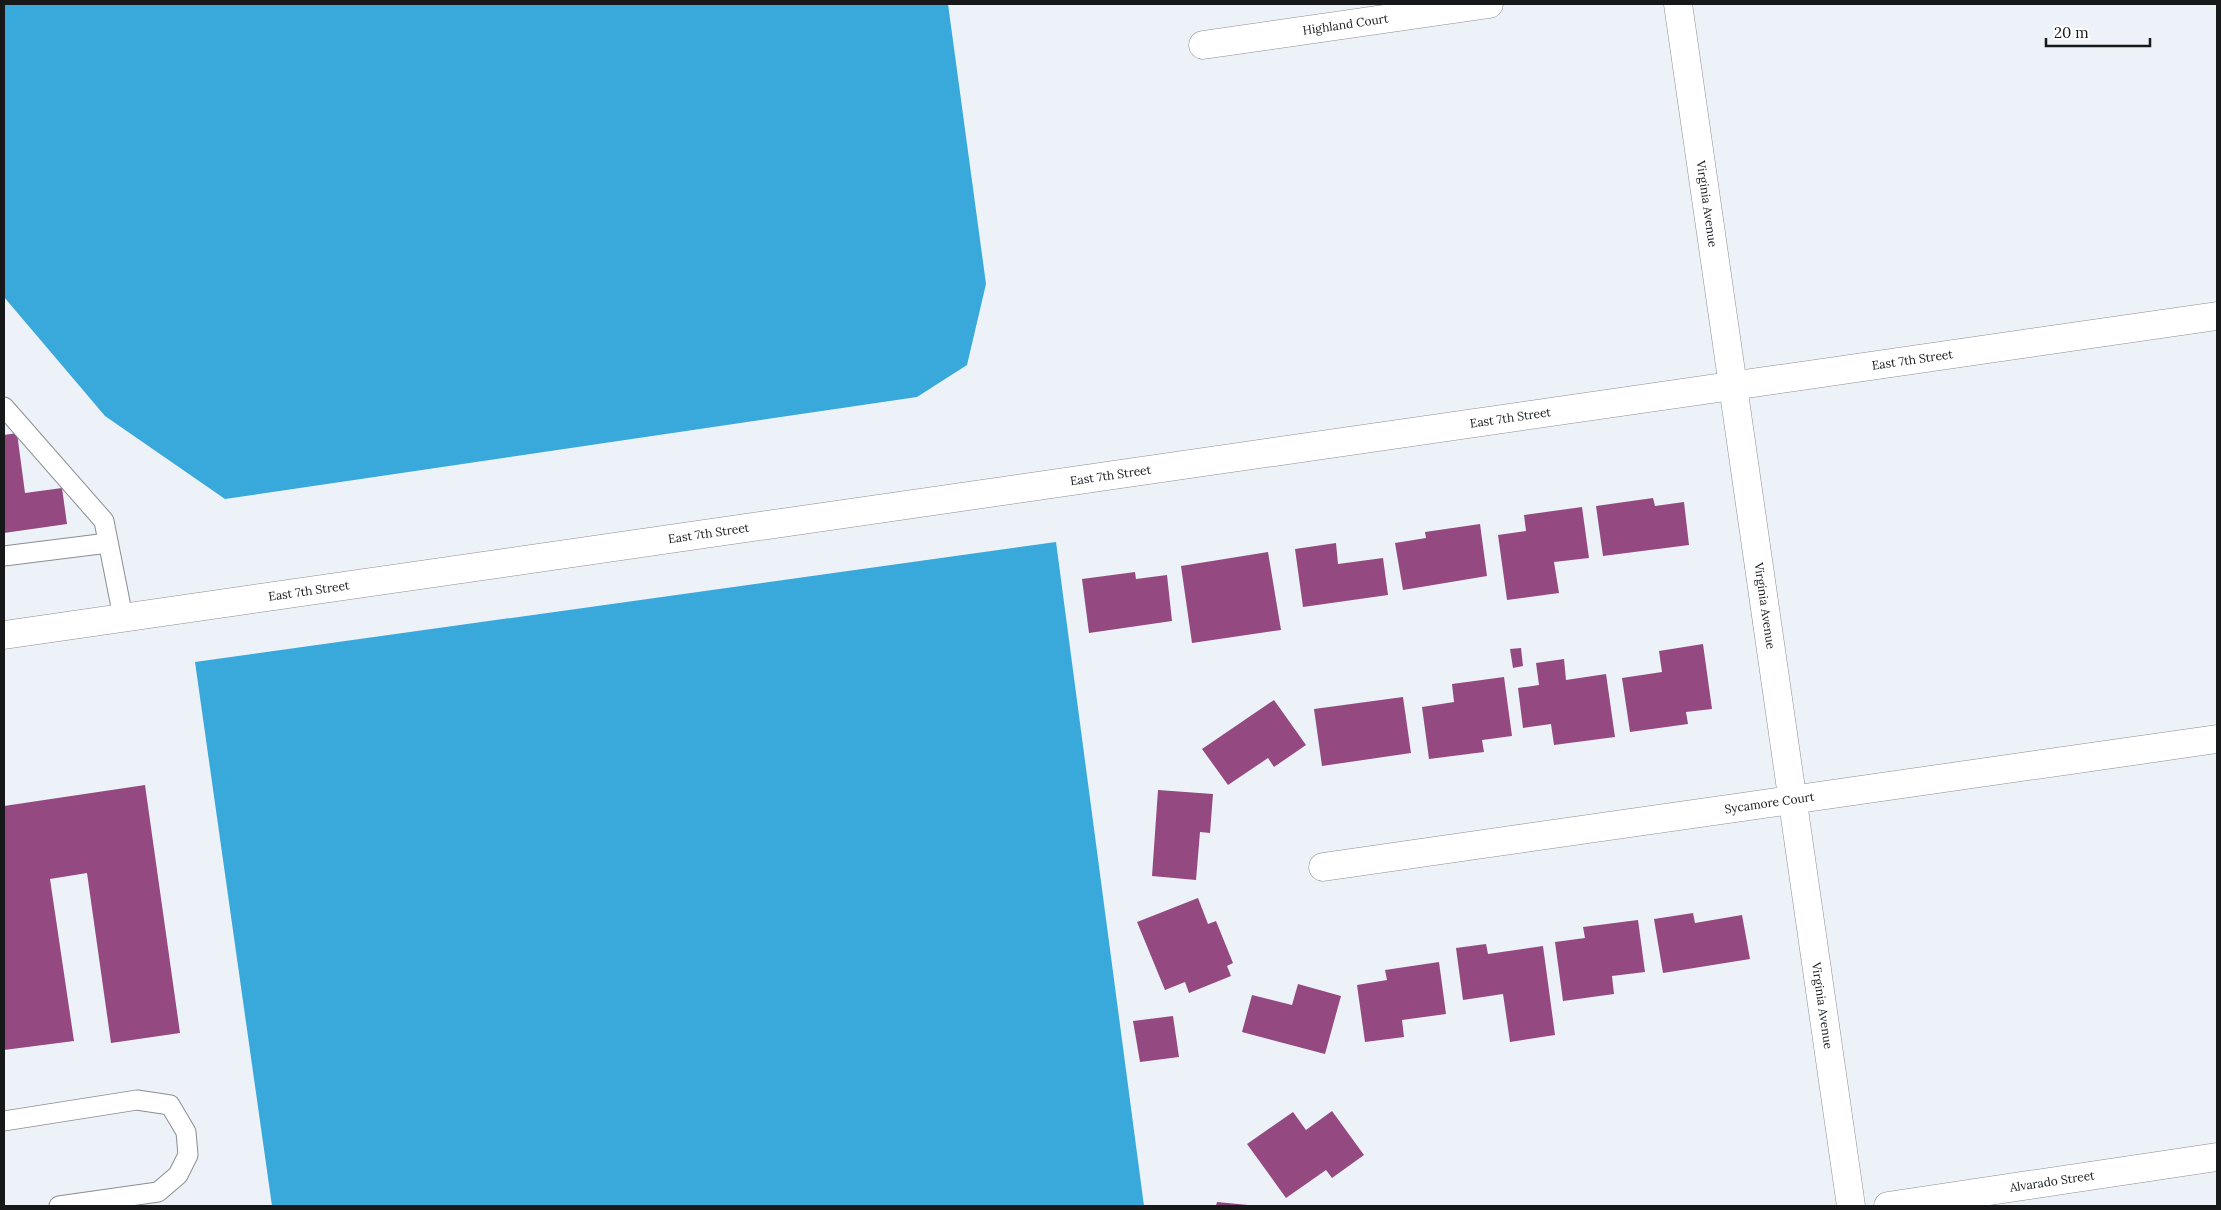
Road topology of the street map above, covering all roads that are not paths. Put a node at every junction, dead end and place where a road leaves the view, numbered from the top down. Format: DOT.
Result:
graph roads {
  1 [pos="1489,4"];
  2 [pos="1678,4"];
  3 [pos="1202,45"];
  4 [pos="2217,316"];
  5 [pos="1733,387"];
  6 [pos="4,407"];
  7 [pos="108,542"];
  8 [pos="4,556"];
  9 [pos="123,617"];
  10 [pos="4,635"];
  11 [pos="2217,739"];
  12 [pos="1792,798"];
  13 [pos="1323,867"];
  14 [pos="4,1121"];
  15 [pos="2217,1158"];
  16 [pos="59,1206"];
  17 [pos="1851,1206"];
  18 [pos="1888,1206"];
  1 -- 3 [label="street, Highland Court"];
  2 -- 5 [label="street, Virginia Avenue"];
  4 -- 5 [label="street, East 7th Street"];
  5 -- 9 [label="street, East 7th Street"];
  5 -- 12 [label="street, Virginia Avenue"];
  6 -- 7 [label="lane"];
  7 -- 8 [label="lane"];
  7 -- 9 [label="lane"];
  9 -- 10 [label="street, East 7th Street"];
  11 -- 12 [label="street, Sycamore Court"];
  12 -- 13 [label="street, Sycamore Court"];
  12 -- 17 [label="street, Virginia Avenue"];
  14 -- 16 [label="lane"];
  15 -- 18 [label="street, Alvarado Street"];
}
